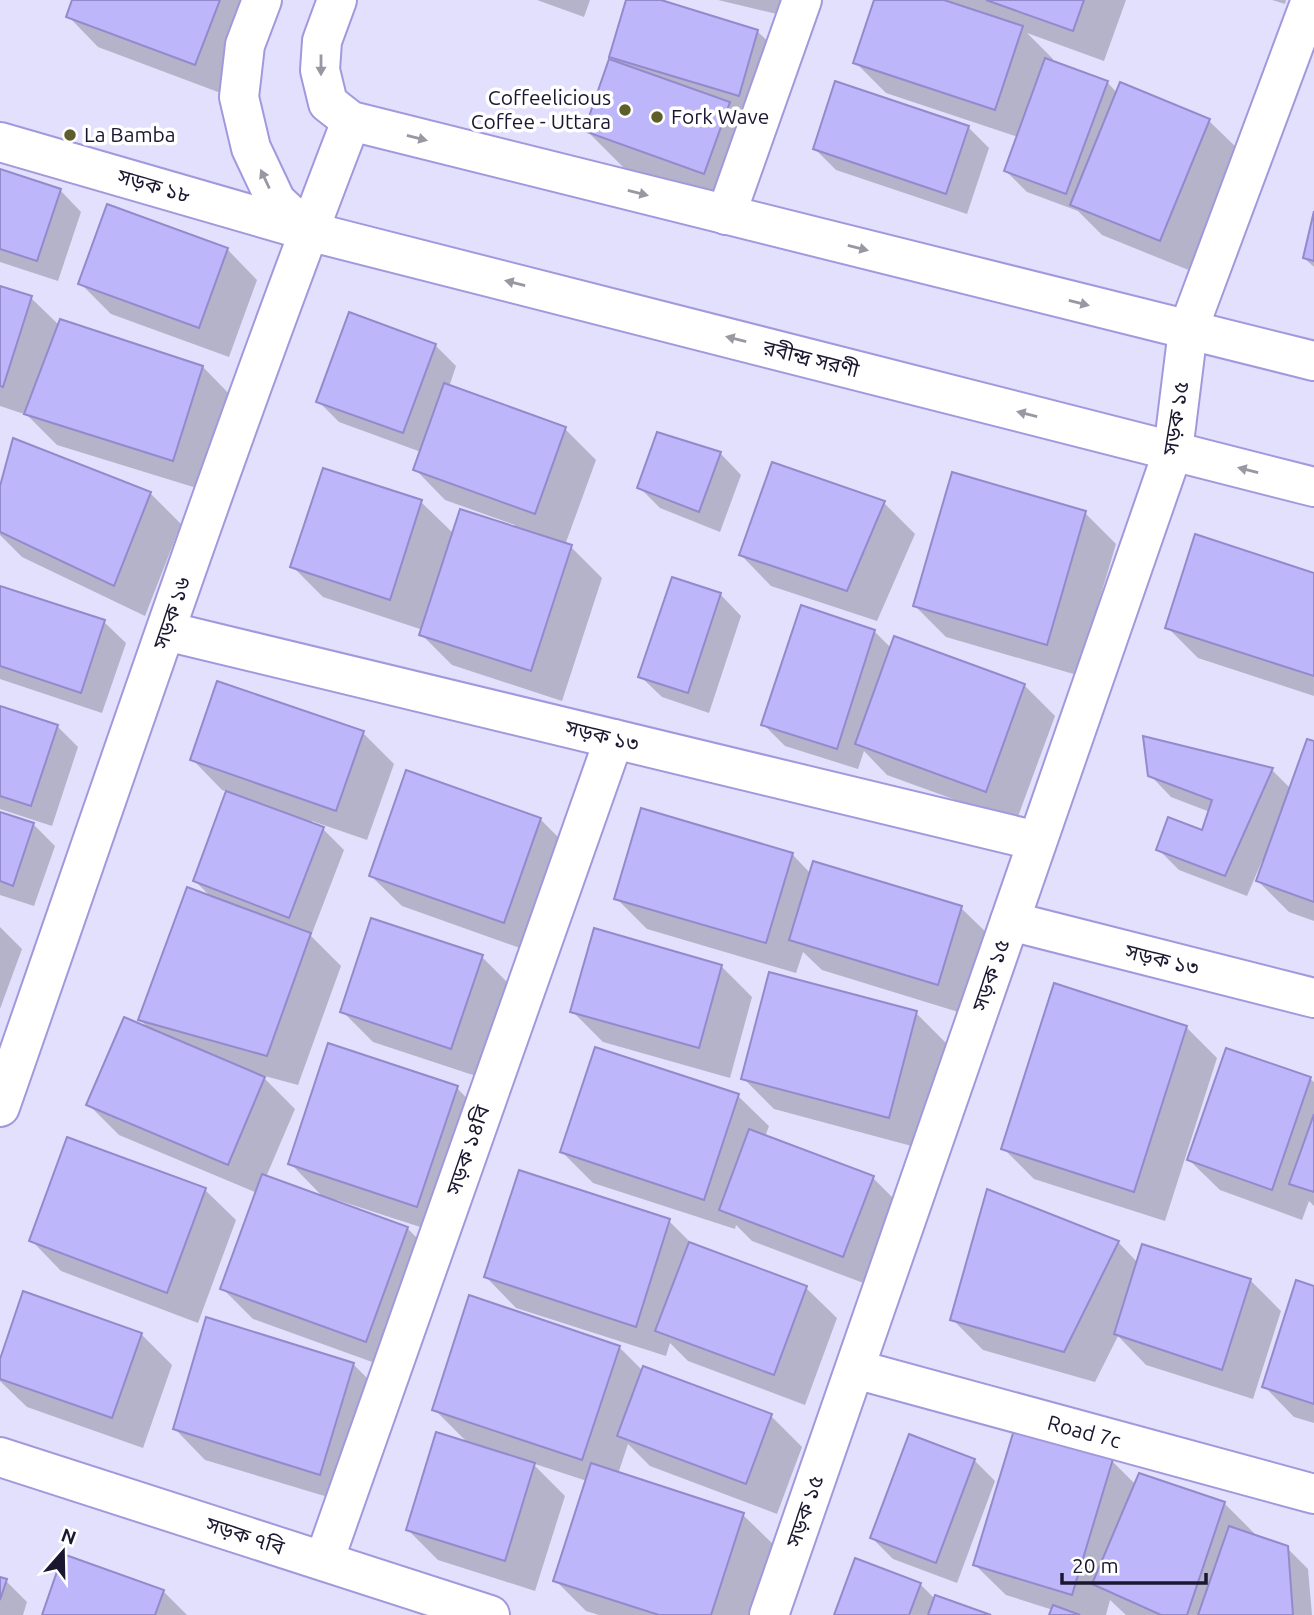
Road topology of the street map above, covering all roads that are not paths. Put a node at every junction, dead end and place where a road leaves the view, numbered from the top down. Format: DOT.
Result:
graph roads {
  1 [pos="262,0"];
  2 [pos="337,0"];
  3 [pos="802,0"];
  4 [pos="1311,0"];
  5 [pos="351,121"];
  6 [pos="0,142"];
  7 [pos="726,215"];
  8 [pos="309,231"];
  9 [pos="1188,330"];
  10 [pos="1314,361"];
  11 [pos="1173,451"];
  12 [pos="1314,487"];
  13 [pos="166,631"];
  14 [pos="614,739"];
  15 [pos="1037,841"];
  16 [pos="1010,921"];
  17 [pos="1314,998"];
  18 [pos="0,1107"];
  19 [pos="855,1369"];
  20 [pos="0,1457"];
  21 [pos="1314,1494"];
  22 [pos="324,1561"];
  23 [pos="490,1615"];
  24 [pos="769,1615"];
  8 -- 1 [label="street, one-way"];
  2 -- 5 [label="street, one-way"];
  3 -- 7 [label="street"];
  4 -- 9 [label="street, সড়ক ১৫"];
  5 -- 7 [label="street, one-way"];
  5 -- 8 [label="street, সড়ক ১৬"];
  6 -- 8 [label="street, সড়ক ১৮"];
  7 -- 9 [label="street, one-way"];
  11 -- 8 [label="street, রবীন্দ্র সরণী, one-way"];
  8 -- 13 [label="street, সড়ক ১৬"];
  9 -- 10 [label="street"];
  9 -- 11 [label="street, সড়ক ১৫"];
  12 -- 11 [label="street, রবীন্দ্র সরণী, one-way"];
  11 -- 15 [label="street, সড়ক ১৫"];
  13 -- 14 [label="street, সড়ক ১৩"];
  13 -- 18 [label="street, সড়ক ১৬"];
  14 -- 15 [label="street, সড়ক ১৩"];
  14 -- 22 [label="street, সড়ক ১৪বি"];
  15 -- 16 [label="street, সড়ক ১৫"];
  16 -- 17 [label="street, সড়ক ১৩"];
  16 -- 19 [label="street, সড়ক ১৫"];
  19 -- 21 [label="street, Road 7c"];
  19 -- 24 [label="street, সড়ক ১৫"];
  20 -- 22 [label="street, সড়ক ৭বি"];
  22 -- 23 [label="street, সড়ক ৭বি"];
}
